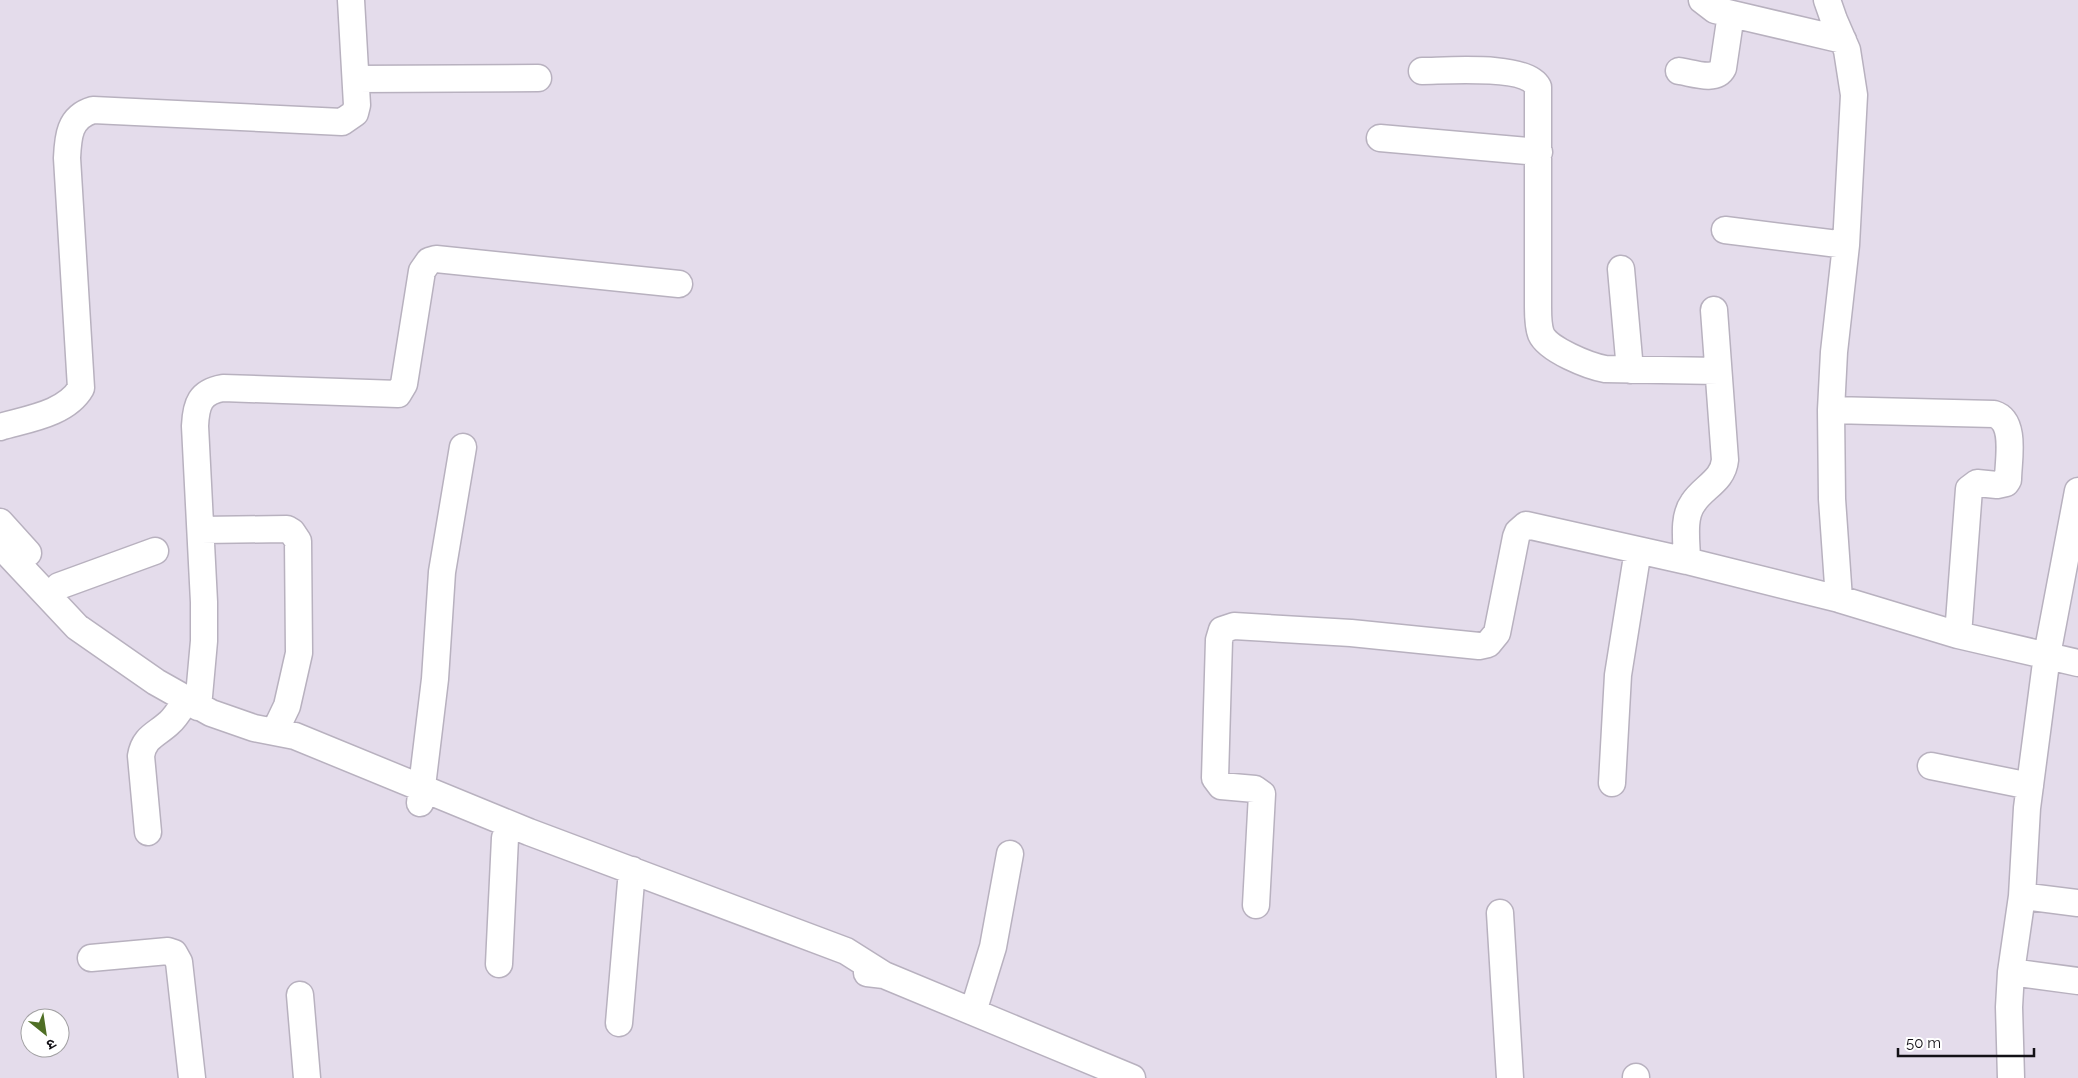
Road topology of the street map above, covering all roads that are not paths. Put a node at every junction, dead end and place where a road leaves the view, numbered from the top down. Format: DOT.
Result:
graph roads {
  1 [pos="351,0"];
  2 [pos="1702,0"];
  3 [pos="1827,0"];
  4 [pos="1731,14"];
  5 [pos="1843,40"];
  6 [pos="1422,71"];
  7 [pos="1679,71"];
  8 [pos="538,78"];
  9 [pos="356,79"];
  10 [pos="1380,138"];
  11 [pos="1539,152"];
  12 [pos="1725,230"];
  13 [pos="1846,244"];
  14 [pos="1621,269"];
  15 [pos="679,284"];
  16 [pos="1714,310"];
  17 [pos="1630,370"];
  18 [pos="1718,370"];
  19 [pos="1831,410"];
  20 [pos="0,427"];
  21 [pos="463,447"];
  22 [pos="2078,491"];
  23 [pos="0,522"];
  24 [pos="201,530"];
  25 [pos="0,545"];
  26 [pos="1638,550"];
  27 [pos="155,551"];
  28 [pos="1686,561"];
  29 [pos="58,586"];
  30 [pos="1839,599"];
  31 [pos="1958,635"];
  32 [pos="110,648"];
  33 [pos="2047,656"];
  34 [pos="2078,663"];
  35 [pos="192,704"];
  36 [pos="265,729"];
  37 [pos="1931,766"];
  38 [pos="1612,783"];
  39 [pos="2030,786"];
  40 [pos="422,796"];
  41 [pos="148,832"];
  42 [pos="505,838"];
  43 [pos="1010,854"];
  44 [pos="630,878"];
  45 [pos="2022,896"];
  46 [pos="2078,903"];
  47 [pos="1256,905"];
  48 [pos="1500,913"];
  49 [pos="91,958"];
  50 [pos="499,964"];
  51 [pos="2011,972"];
  52 [pos="2078,981"];
  53 [pos="300,995"];
  54 [pos="972,1012"];
  55 [pos="619,1023"];
  56 [pos="192,1078"];
  57 [pos="307,1078"];
  58 [pos="1132,1078"];
  59 [pos="1510,1078"];
  60 [pos="2011,1078"];
  1 -- 9 [label="street"];
  2 -- 4 [label="street"];
  3 -- 5 [label="street"];
  4 -- 5 [label="street"];
  4 -- 7 [label="street"];
  5 -- 13 [label="street"];
  6 -- 11 [label="street"];
  8 -- 9 [label="street"];
  9 -- 20 [label="street"];
  10 -- 11 [label="street"];
  11 -- 17 [label="street"];
  12 -- 13 [label="street"];
  13 -- 19 [label="street"];
  14 -- 17 [label="street"];
  15 -- 24 [label="street"];
  16 -- 18 [label="street"];
  17 -- 18 [label="street"];
  18 -- 28 [label="street"];
  19 -- 30 [label="street"];
  19 -- 31 [label="street"];
  21 -- 40 [label="street"];
  22 -- 33 [label="street"];
  23 -- 29 [label="street"];
  24 -- 35 [label="street"];
  24 -- 36 [label="street"];
  25 -- 32 [label="street"];
  26 -- 28 [label="street"];
  26 -- 38 [label="street"];
  26 -- 47 [label="street"];
  27 -- 29 [label="street"];
  28 -- 30 [label="street"];
  29 -- 32 [label="street"];
  30 -- 31 [label="street"];
  31 -- 33 [label="street"];
  32 -- 35 [label="street"];
  33 -- 34 [label="street"];
  33 -- 39 [label="street"];
  35 -- 36 [label="street"];
  35 -- 41 [label="street"];
  36 -- 40 [label="street"];
  37 -- 39 [label="street"];
  39 -- 45 [label="street"];
  40 -- 42 [label="street"];
  40 -- 44 [label="street"];
  42 -- 44 [label="street"];
  42 -- 50 [label="street"];
  43 -- 54 [label="street"];
  44 -- 54 [label="street"];
  44 -- 55 [label="street"];
  45 -- 46 [label="street"];
  45 -- 51 [label="street"];
  48 -- 59 [label="street"];
  49 -- 56 [label="street"];
  51 -- 52 [label="street"];
  51 -- 60 [label="street"];
  53 -- 57 [label="street"];
  54 -- 58 [label="street"];
}
